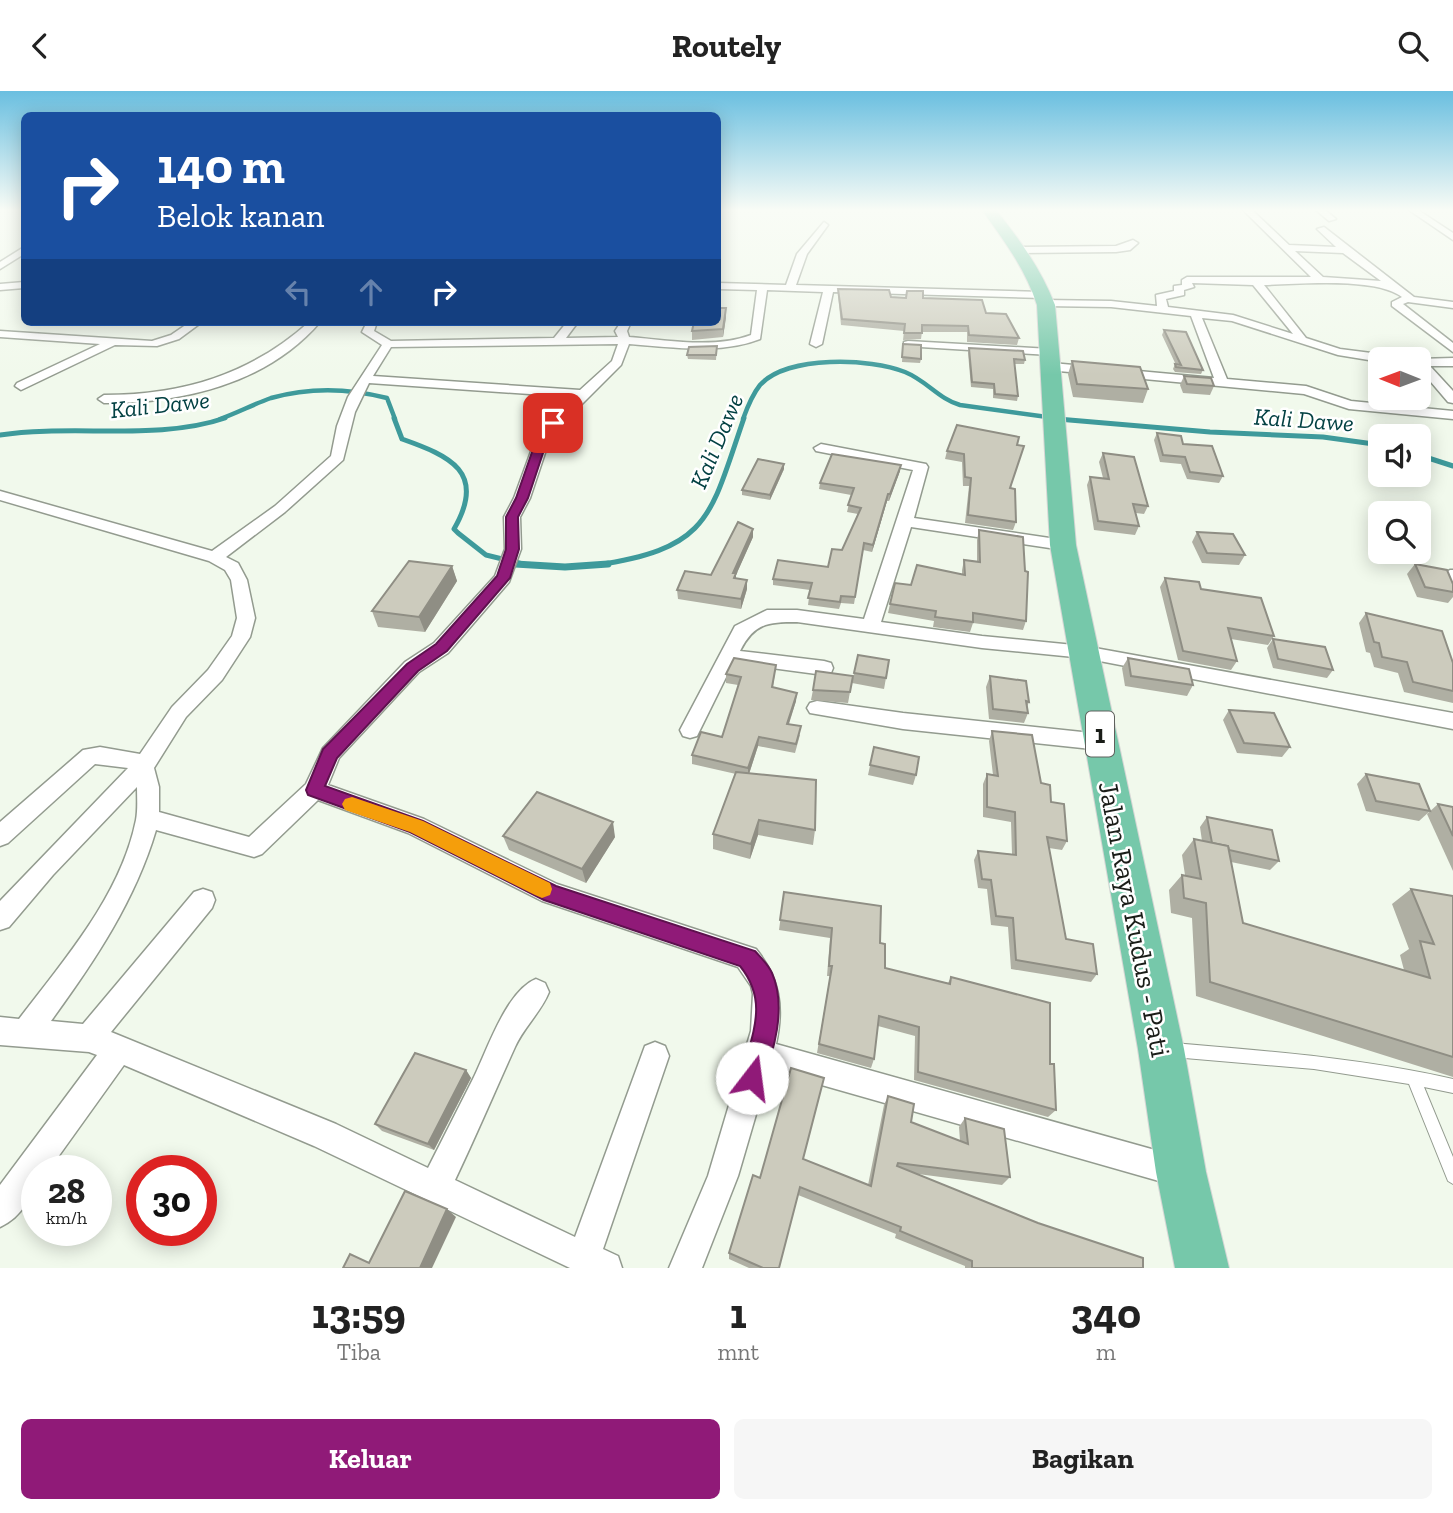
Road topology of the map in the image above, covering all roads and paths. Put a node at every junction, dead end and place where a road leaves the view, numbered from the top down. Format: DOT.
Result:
graph roads {
  1 [pos="794,265"];
  2 [pos="1028,265"];
  3 [pos="1304,265"];
  4 [pos="1366,265"];
  5 [pos="1320,281"];
  6 [pos="1256,282"];
  7 [pos="21,285"];
  8 [pos="1394,285"];
  9 [pos="721,286"];
  10 [pos="0,287"];
  11 [pos="762,288"];
  12 [pos="791,288"];
  13 [pos="829,288"];
  14 [pos="1043,299"];
  15 [pos="1409,299"];
  16 [pos="1453,305"];
  17 [pos="1163,309"];
  18 [pos="1195,313"];
  19 [pos="191,326"];
  20 [pos="311,326"];
  21 [pos="370,326"];
  22 [pos="570,326"];
  23 [pos="624,326"];
  24 [pos="1430,328"];
  25 [pos="1448,329"];
  26 [pos="0,334"];
  27 [pos="558,340"];
  28 [pos="625,340"];
  29 [pos="112,342"];
  30 [pos="1303,342"];
  31 [pos="389,344"];
  32 [pos="816,344"];
  33 [pos="908,344"];
  34 [pos="1453,349"];
  35 [pos="1368,356"];
  36 [pos="1051,360"];
  37 [pos="1432,362"];
  38 [pos="1453,362"];
  39 [pos="1432,375"];
  40 [pos="366,379"];
  41 [pos="1222,382"];
  42 [pos="21,386"];
  43 [pos="584,394"];
  44 [pos="104,399"];
  45 [pos="1453,399"];
  46 [pos="1453,415"];
  47 [pos="821,448"];
  48 [pos="0,495"];
  49 [pos="903,521"];
  50 [pos="1063,545"];
  51 [pos="215,557"];
  52 [pos="870,627"];
  53 [pos="1084,652"];
  54 [pos="727,656"];
  55 [pos="824,668"];
  56 [pos="817,708"];
  57 [pos="1453,722"];
  58 [pos="690,730"];
  59 [pos="1101,742"];
  60 [pos="144,765"];
  61 [pos="315,790"];
  62 [pos="148,818"];
  63 [pos="0,836"];
  64 [pos="203,901"];
  65 [pos="0,919"];
  66 [pos="536,992"];
  67 [pos="12,1033"];
  68 [pos="89,1038"];
  69 [pos="118,1049"];
  70 [pos="1161,1049"];
  71 [pos="759,1053"];
  72 [pos="655,1056"];
  73 [pos="1413,1076"];
  74 [pos="1453,1086"];
  75 [pos="1181,1172"];
  76 [pos="1453,1176"];
  77 [pos="435,1187"];
  78 [pos="0,1211"];
  79 [pos="595,1263"];
  80 [pos="685,1268"];
  81 [pos="1202,1268"];
  1 -- 12 [label="street"];
  2 -- 14 [label="highway, Jalan Raya Kudus - Pati / 1"];
  3 -- 5 [label="street"];
  4 -- 8 [label="street"];
  5 -- 6 [label="street"];
  5 -- 8 [label="street"];
  6 -- 17 [label="street"];
  6 -- 30 [label="street"];
  7 -- 10 [label="street"];
  8 -- 15 [label="street"];
  9 -- 11 [label="street"];
  11 -- 12 [label="street"];
  11 -- 28 [label="street"];
  12 -- 13 [label="street"];
  13 -- 14 [label="street"];
  13 -- 32 [label="street"];
  14 -- 17 [label="street"];
  14 -- 36 [label="highway, Jalan Raya Kudus - Pati / 1"];
  15 -- 16 [label="street"];
  15 -- 24 [label="street"];
  17 -- 18 [label="street"];
  18 -- 30 [label="street"];
  18 -- 41 [label="street"];
  19 -- 29 [label="street"];
  20 -- 44 [label="street"];
  21 -- 31 [label="street"];
  22 -- 27 [label="street"];
  23 -- 28 [label="street"];
  24 -- 25 [label="street"];
  24 -- 34 [label="street"];
  26 -- 29 [label="street"];
  27 -- 28 [label="street"];
  27 -- 31 [label="street"];
  28 -- 43 [label="street"];
  29 -- 42 [label="street"];
  30 -- 35 [label="street"];
  31 -- 40 [label="street"];
  33 -- 36 [label="street"];
  36 -- 41 [label="street"];
  36 -- 50 [label="highway, Jalan Raya Kudus - Pati / 1"];
  37 -- 38 [label="street"];
  39 -- 45 [label="street"];
  40 -- 43 [label="street"];
  40 -- 51 [label="street"];
  41 -- 46 [label="street"];
  43 -- 61 [label="street"];
  47 -- 49 [label="street"];
  48 -- 51 [label="street"];
  49 -- 50 [label="street"];
  49 -- 52 [label="street"];
  50 -- 53 [label="highway, Jalan Raya Kudus - Pati / 1"];
  51 -- 60 [label="street"];
  52 -- 53 [label="street"];
  52 -- 54 [label="street"];
  53 -- 57 [label="street"];
  53 -- 59 [label="highway, Jalan Raya Kudus - Pati / 1"];
  54 -- 55 [label="street"];
  54 -- 58 [label="street"];
  56 -- 59 [label="street"];
  59 -- 70 [label="highway, Jalan Raya Kudus - Pati / 1"];
  60 -- 62 [label="street"];
  60 -- 63 [label="street"];
  60 -- 65 [label="street"];
  61 -- 62 [label="street"];
  61 -- 71 [label="street"];
  62 -- 67 [label="street"];
  64 -- 68 [label="street"];
  66 -- 77 [label="street"];
  67 -- 68 [label="street"];
  68 -- 69 [label="street"];
  69 -- 77 [label="street"];
  69 -- 78 [label="street"];
  70 -- 73 [label="lane"];
  70 -- 75 [label="highway, Jalan Raya Kudus - Pati / 1"];
  71 -- 75 [label="street"];
  71 -- 80 [label="street"];
  72 -- 79 [label="street"];
  73 -- 74 [label="lane"];
  73 -- 76 [label="lane"];
  75 -- 81 [label="highway, Jalan Raya Kudus - Pati / 1"];
  77 -- 79 [label="street"];
}
